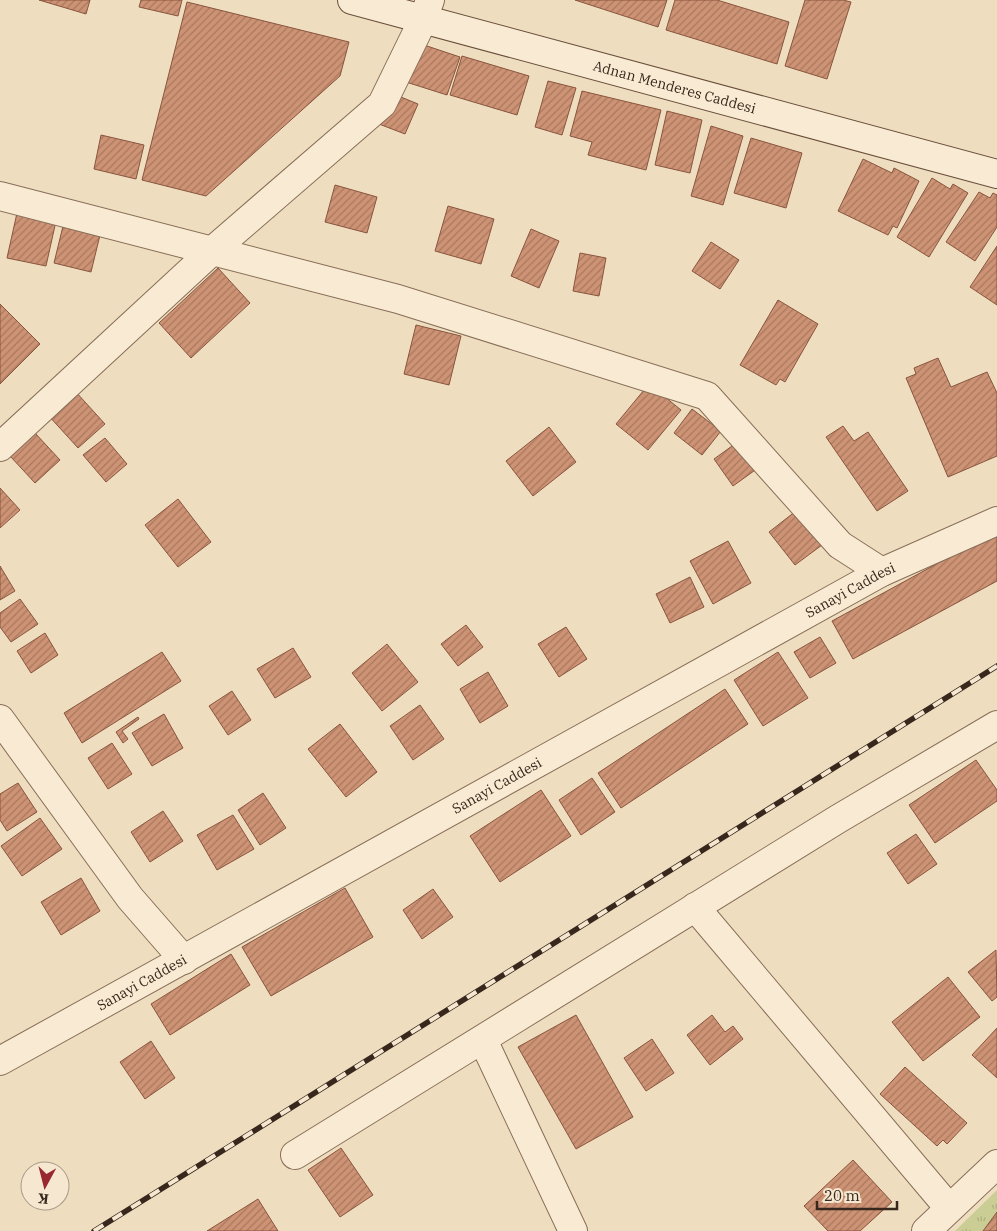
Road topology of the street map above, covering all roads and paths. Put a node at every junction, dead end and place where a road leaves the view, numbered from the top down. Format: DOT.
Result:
graph roads {
  1 [pos="352,0"];
  2 [pos="427,10"];
  3 [pos="997,174"];
  4 [pos="0,196"];
  5 [pos="212,251"];
  6 [pos="0,447"];
  7 [pos="997,521"];
  8 [pos="882,572"];
  9 [pos="0,719"];
  10 [pos="997,725"];
  11 [pos="695,907"];
  12 [pos="184,960"];
  13 [pos="483,1040"];
  14 [pos="0,1061"];
  15 [pos="295,1155"];
  16 [pos="997,1164"];
  17 [pos="948,1208"];
  18 [pos="573,1231"];
  19 [pos="926,1231"];
  1 -- 2 [label="street, Adnan Menderes Caddesi"];
  2 -- 3 [label="street, Adnan Menderes Caddesi"];
  2 -- 5 [label="street"];
  4 -- 5 [label="street"];
  5 -- 6 [label="street"];
  5 -- 8 [label="street"];
  7 -- 8 [label="street, Sanayi Caddesi"];
  8 -- 12 [label="street, Sanayi Caddesi"];
  9 -- 12 [label="street"];
  10 -- 11 [label="street"];
  11 -- 13 [label="street"];
  11 -- 17 [label="street"];
  12 -- 14 [label="street, Sanayi Caddesi"];
  13 -- 15 [label="street"];
  13 -- 18 [label="street"];
  16 -- 17 [label="street"];
  17 -- 19 [label="street"];
}
